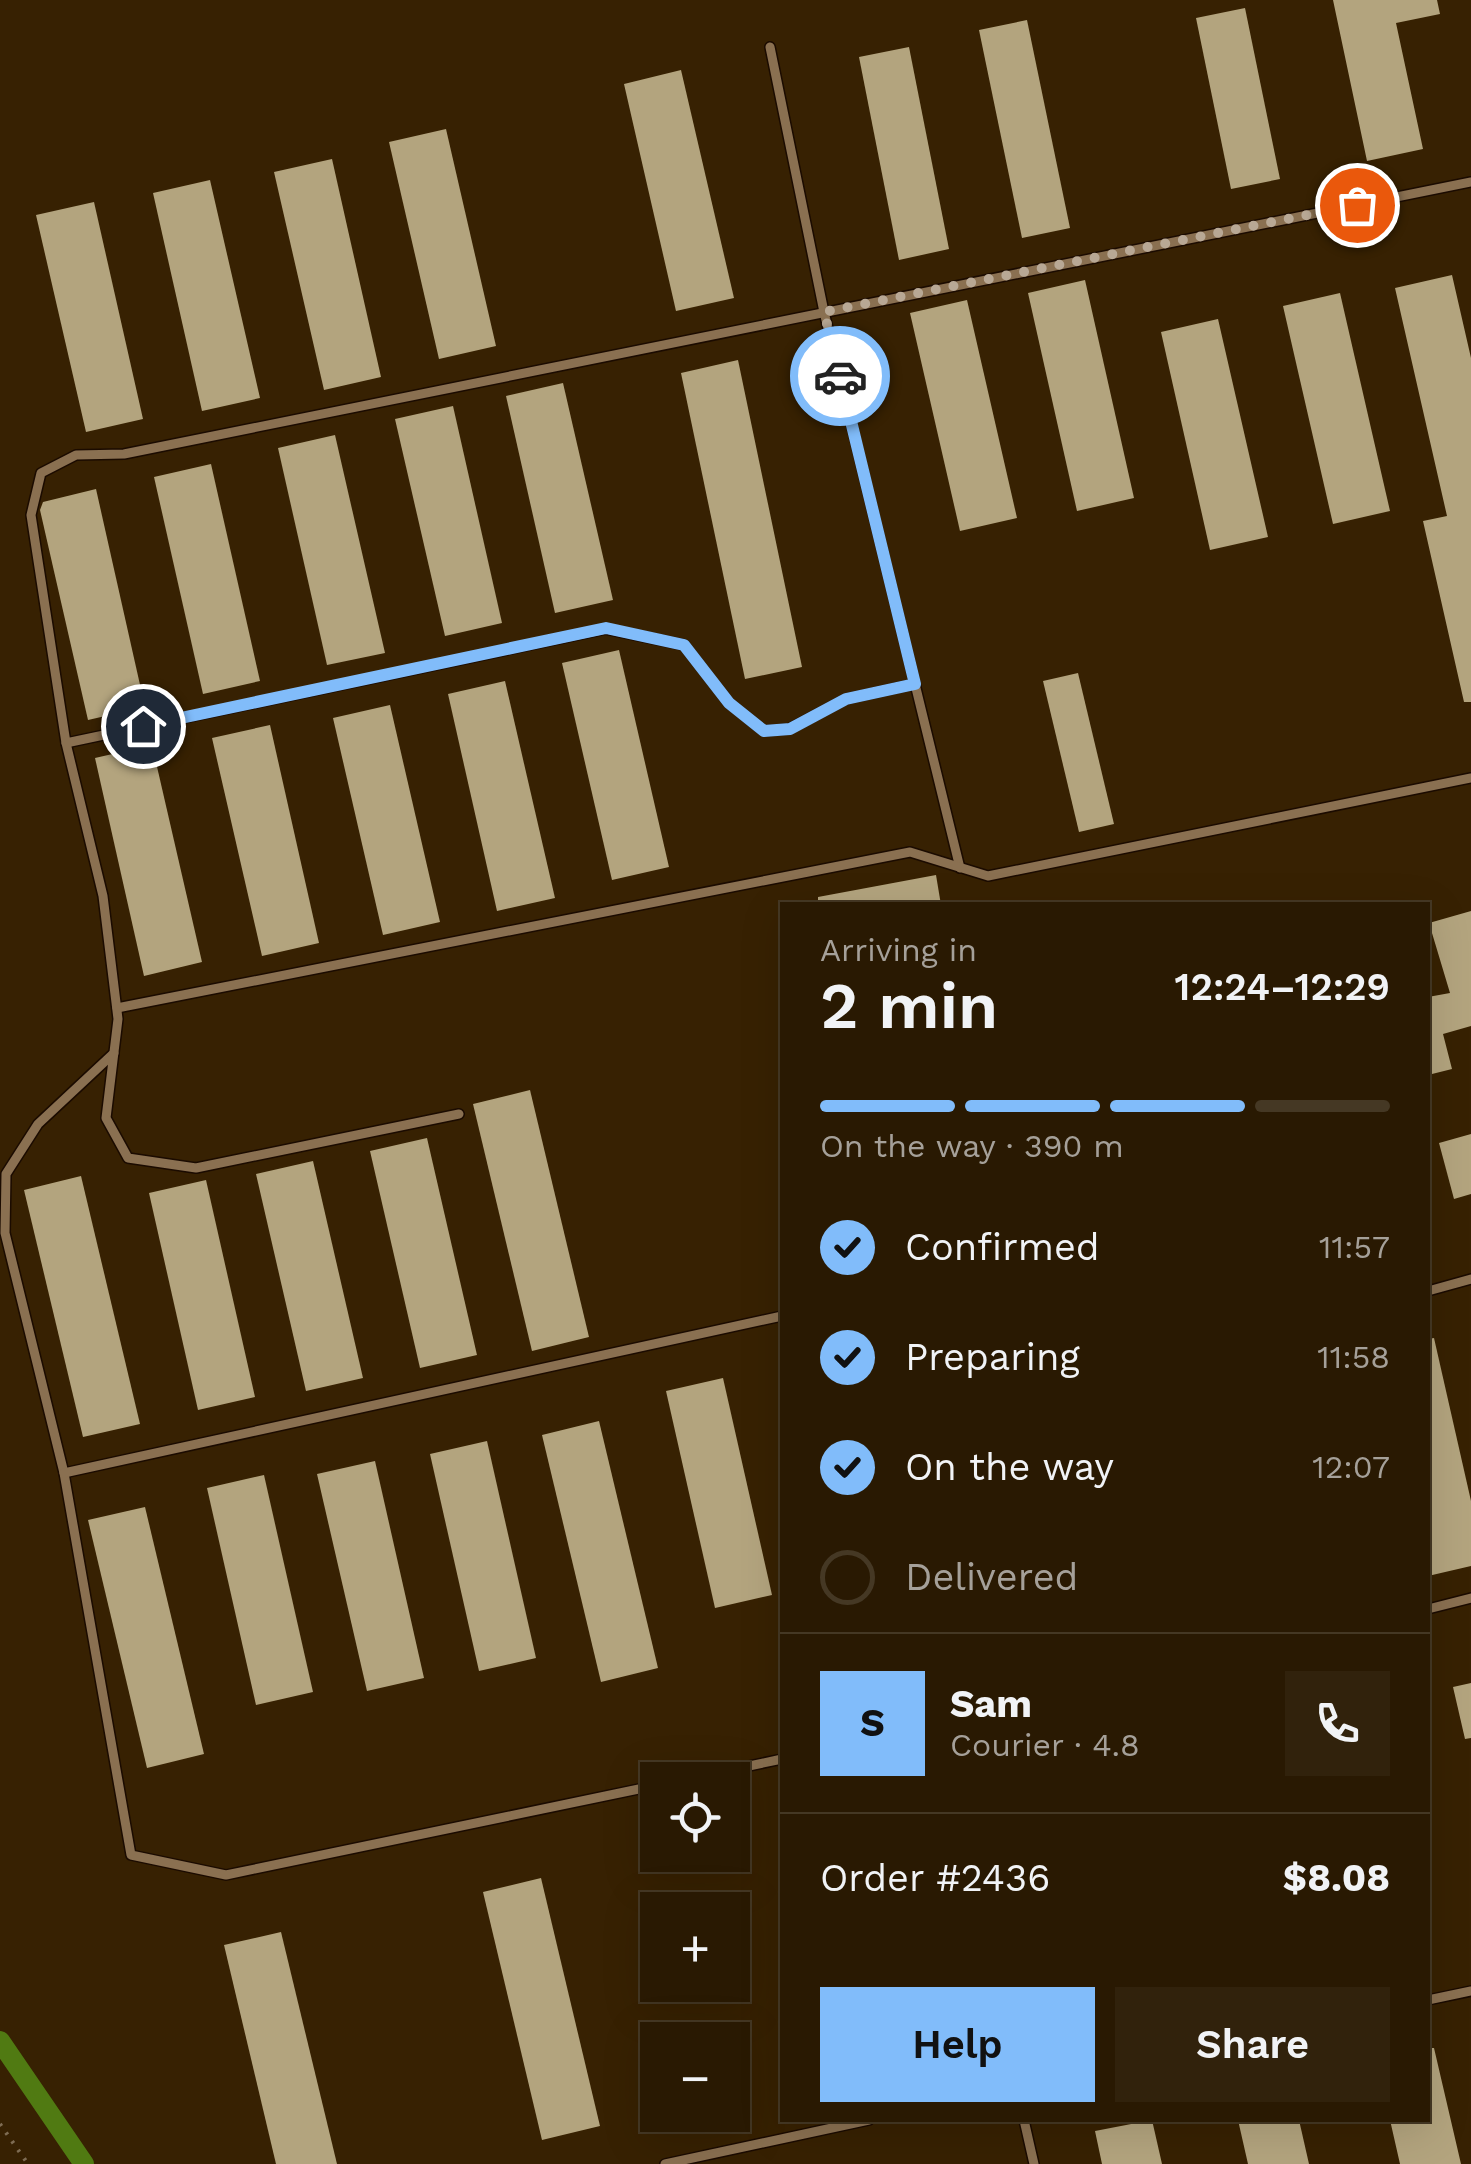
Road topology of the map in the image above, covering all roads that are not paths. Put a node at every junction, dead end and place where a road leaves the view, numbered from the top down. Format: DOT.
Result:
graph roads {
  1 [pos="770,47"];
  2 [pos="1471,182"];
  3 [pos="824,312"];
  4 [pos="915,684"];
  5 [pos="66,743"];
  6 [pos="1471,778"];
  7 [pos="960,868"];
  8 [pos="117,1008"];
  9 [pos="114,1053"];
  10 [pos="459,1114"];
  11 [pos="1471,1279"];
  12 [pos="1430,1289"];
  13 [pos="780,1316"];
  14 [pos="64,1473"];
  15 [pos="1471,1598"];
  16 [pos="1430,1608"];
  17 [pos="780,1759"];
  18 [pos="750,1766"];
  19 [pos="640,1789"];
  20 [pos="1471,1991"];
  21 [pos="1430,2000"];
  22 [pos="860,2122"];
  23 [pos="1024,2122"];
  24 [pos="665,2164"];
  25 [pos="1034,2164"];
  1 -- 3 [label="lane"];
  2 -- 3 [label="lane"];
  3 -- 4 [label="lane"];
  3 -- 5 [label="lane"];
  4 -- 5 [label="lane"];
  4 -- 7 [label="lane"];
  5 -- 8 [label="lane"];
  6 -- 7 [label="lane"];
  7 -- 8 [label="lane"];
  8 -- 9 [label="lane"];
  9 -- 10 [label="lane"];
  9 -- 14 [label="lane"];
  11 -- 12 [label="lane"];
  13 -- 14 [label="lane"];
  14 -- 19 [label="lane"];
  15 -- 16 [label="lane"];
  17 -- 18 [label="lane"];
  20 -- 21 [label="lane"];
  22 -- 24 [label="lane"];
  23 -- 25 [label="lane"];
}
